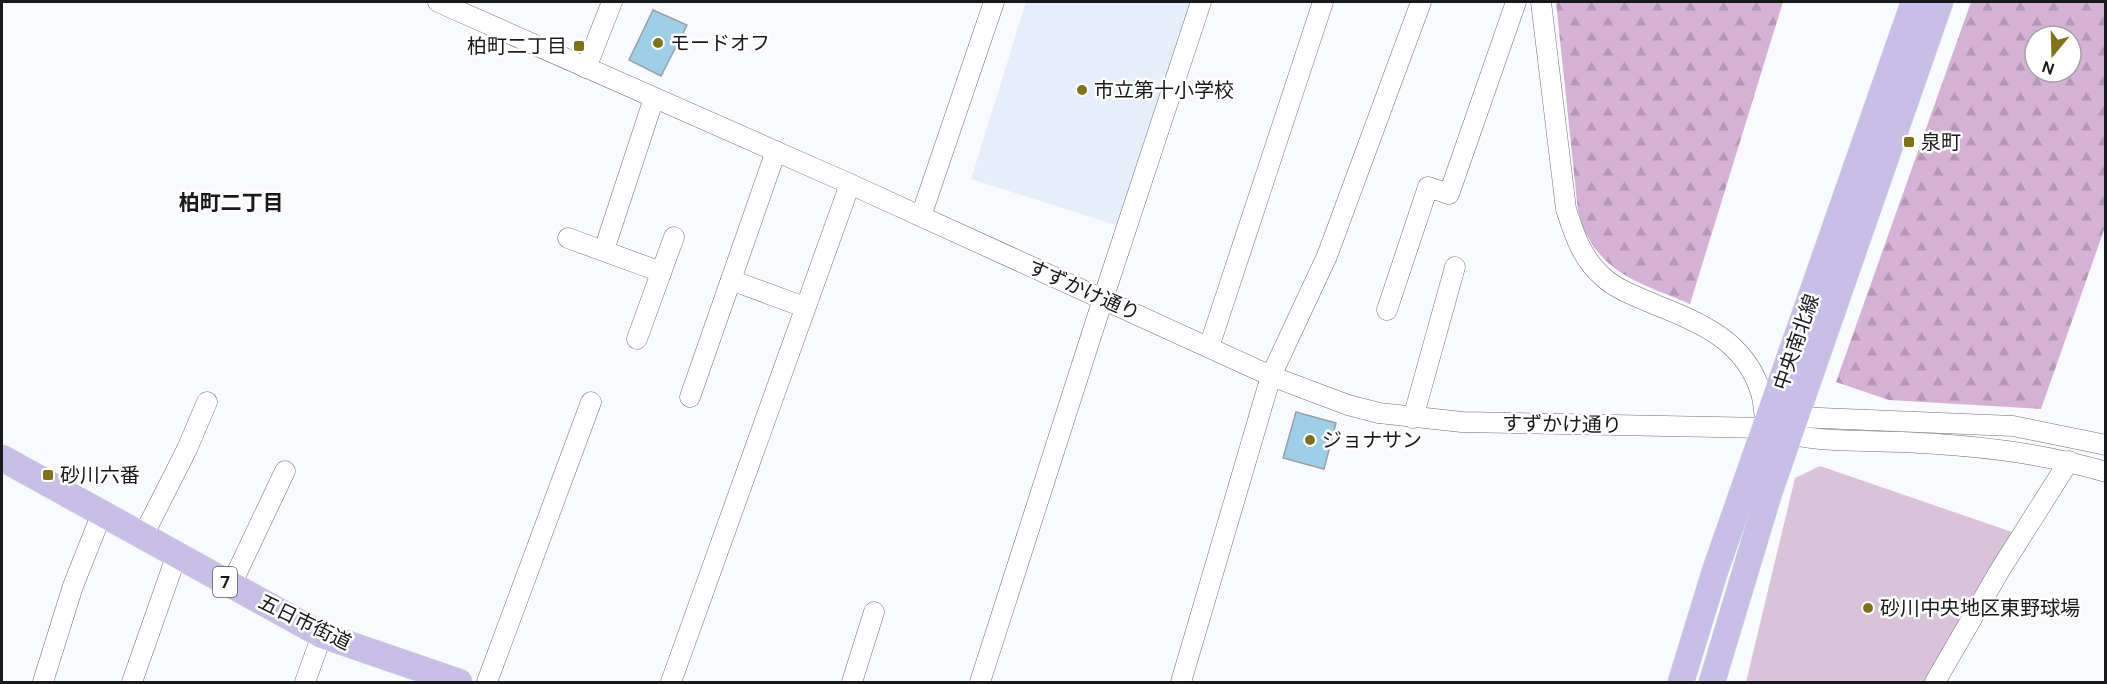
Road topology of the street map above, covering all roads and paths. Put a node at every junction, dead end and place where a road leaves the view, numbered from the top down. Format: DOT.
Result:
graph roads {
  1 [pos="438,2"];
  2 [pos="612,2"];
  3 [pos="994,2"];
  4 [pos="1201,2"];
  5 [pos="1323,2"];
  6 [pos="1421,2"];
  7 [pos="1516,2"];
  8 [pos="1541,2"];
  9 [pos="1914,2"];
  10 [pos="1940,2"];
  11 [pos="586,68"];
  12 [pos="654,99"];
  13 [pos="776,152"];
  14 [pos="850,184"];
  15 [pos="921,216"];
  16 [pos="674,237"];
  17 [pos="568,238"];
  18 [pos="604,250"];
  19 [pos="1455,267"];
  20 [pos="661,272"];
  21 [pos="730,280"];
  22 [pos="1103,299"];
  23 [pos="804,307"];
  24 [pos="1387,310"];
  25 [pos="637,339"];
  26 [pos="1209,347"];
  27 [pos="1271,376"];
  28 [pos="690,397"];
  29 [pos="207,402"];
  30 [pos="591,402"];
  31 [pos="1413,418"];
  32 [pos="1784,427"];
  33 [pos="2106,445"];
  34 [pos="2,458"];
  35 [pos="2069,461"];
  36 [pos="285,471"];
  37 [pos="2106,472"];
  38 [pos="102,513"];
  39 [pos="143,536"];
  40 [pos="177,554"];
  41 [pos="231,585"];
  42 [pos="874,612"];
  43 [pos="322,635"];
  44 [pos="43,682"];
  45 [pos="132,682"];
  46 [pos="305,682"];
  47 [pos="459,682"];
  48 [pos="487,682"];
  49 [pos="672,682"];
  50 [pos="852,682"];
  51 [pos="980,682"];
  52 [pos="1181,682"];
  53 [pos="1681,682"];
  54 [pos="1712,682"];
  55 [pos="1935,682"];
  1 -- 11 [label="street, すずかけ通り"];
  2 -- 11 [label="street"];
  3 -- 15 [label="street"];
  4 -- 22 [label="street"];
  5 -- 26 [label="street"];
  6 -- 27 [label="street"];
  7 -- 24 [label="street"];
  8 -- 32 [label="street"];
  9 -- 32 [label="main road, 中央南北線"];
  10 -- 32 [label="main road, 中央南北線"];
  11 -- 12 [label="street, すずかけ通り"];
  12 -- 13 [label="street, すずかけ通り"];
  12 -- 18 [label="street"];
  13 -- 14 [label="street, すずかけ通り"];
  13 -- 21 [label="street"];
  14 -- 15 [label="street, すずかけ通り"];
  14 -- 23 [label="street"];
  15 -- 22 [label="street, すずかけ通り"];
  16 -- 20 [label="street"];
  17 -- 18 [label="street"];
  18 -- 20 [label="street"];
  19 -- 31 [label="street"];
  20 -- 25 [label="street"];
  21 -- 23 [label="street"];
  21 -- 28 [label="street"];
  22 -- 26 [label="street, すずかけ通り"];
  22 -- 51 [label="street"];
  23 -- 49 [label="street"];
  26 -- 27 [label="street, すずかけ通り"];
  27 -- 31 [label="street, すずかけ通り"];
  27 -- 52 [label="street"];
  29 -- 39 [label="street"];
  30 -- 48 [label="street"];
  31 -- 32 [label="street, すずかけ通り"];
  32 -- 33 [label="street"];
  32 -- 35 [label="street"];
  32 -- 53 [label="main road, 中央南北線"];
  32 -- 54 [label="main road, 中央南北線"];
  34 -- 38 [label="main road, 五日市街道 / 7"];
  35 -- 37 [label="street"];
  35 -- 55 [label="street"];
  36 -- 41 [label="street"];
  38 -- 39 [label="main road, 五日市街道 / 7"];
  38 -- 44 [label="street"];
  39 -- 40 [label="main road, 五日市街道 / 7"];
  40 -- 41 [label="main road, 五日市街道 / 7"];
  40 -- 45 [label="street"];
  41 -- 43 [label="main road, 五日市街道 / 7"];
  42 -- 50 [label="street"];
  43 -- 46 [label="street"];
  43 -- 47 [label="main road, 五日市街道 / 7"];
}
